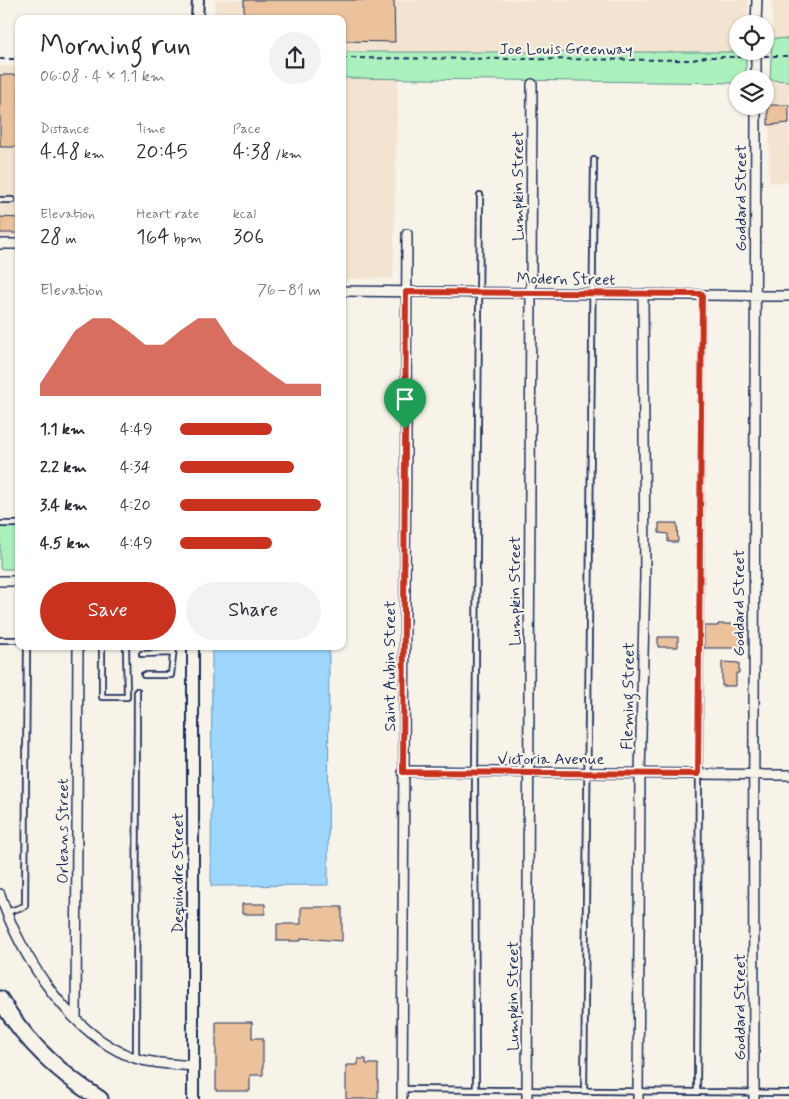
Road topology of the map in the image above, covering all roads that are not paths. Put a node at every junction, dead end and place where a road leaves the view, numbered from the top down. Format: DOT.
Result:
graph roads {
  1 [pos="198,0"];
  2 [pos="757,0"];
  3 [pos="197,15"];
  4 [pos="756,15"];
  5 [pos="532,84"];
  6 [pos="756,115"];
  7 [pos="594,160"];
  8 [pos="480,195"];
  9 [pos="0,200"];
  10 [pos="12,200"];
  11 [pos="407,234"];
  12 [pos="0,244"];
  13 [pos="15,244"];
  14 [pos="346,291"];
  15 [pos="406,292"];
  16 [pos="480,292"];
  17 [pos="531,293"];
  18 [pos="593,294"];
  19 [pos="643,294"];
  20 [pos="702,294"];
  21 [pos="755,295"];
  22 [pos="789,296"];
  23 [pos="0,524"];
  24 [pos="15,524"];
  25 [pos="0,581"];
  26 [pos="15,581"];
  27 [pos="0,640"];
  28 [pos="15,640"];
  29 [pos="27,650"];
  30 [pos="78,650"];
  31 [pos="102,650"];
  32 [pos="126,650"];
  33 [pos="173,650"];
  34 [pos="194,650"];
  35 [pos="172,653"];
  36 [pos="142,654"];
  37 [pos="144,675"];
  38 [pos="137,691"];
  39 [pos="403,772"];
  40 [pos="475,772"];
  41 [pos="528,773"];
  42 [pos="588,773"];
  43 [pos="640,774"];
  44 [pos="698,774"];
  45 [pos="752,775"];
  46 [pos="789,775"];
  47 [pos="0,894"];
  48 [pos="6,912"];
  49 [pos="0,999"];
  50 [pos="76,1017"];
  51 [pos="136,1058"];
  52 [pos="192,1066"];
  53 [pos="402,1089"];
  54 [pos="476,1090"];
  55 [pos="584,1090"];
  56 [pos="696,1092"];
  57 [pos="789,1093"];
  58 [pos="527,1095"];
  59 [pos="638,1095"];
  60 [pos="754,1096"];
  61 [pos="100,1099"];
  62 [pos="193,1099"];
  63 [pos="402,1099"];
  1 -- 3 [label="street"];
  2 -- 4 [label="street"];
  5 -- 17 [label="street, Lumpkin Street"];
  6 -- 21 [label="street, Goddard Street"];
  7 -- 18 [label="lane"];
  8 -- 16 [label="lane"];
  9 -- 10 [label="lane"];
  11 -- 15 [label="street, Saint Aubin Street"];
  12 -- 13 [label="street"];
  14 -- 15 [label="street, Modern Street"];
  15 -- 16 [label="street, Modern Street"];
  15 -- 39 [label="street, Saint Aubin Street"];
  16 -- 17 [label="street, Modern Street"];
  16 -- 40 [label="lane"];
  17 -- 18 [label="street, Modern Street"];
  17 -- 41 [label="street, Lumpkin Street"];
  18 -- 19 [label="street, Modern Street"];
  18 -- 42 [label="lane"];
  19 -- 20 [label="street, Modern Street"];
  19 -- 43 [label="street, Fleming Street"];
  20 -- 21 [label="street, Modern Street"];
  20 -- 44 [label="lane"];
  21 -- 22 [label="street, Modern Street"];
  21 -- 45 [label="street, Goddard Street"];
  23 -- 24 [label="lane"];
  25 -- 26 [label="street"];
  27 -- 28 [label="lane"];
  29 -- 48 [label="lane"];
  30 -- 50 [label="street, Orleans Street"];
  31 -- 32 [label="lane"];
  33 -- 35 [label="lane"];
  34 -- 52 [label="street, Dequindre Street"];
  35 -- 36 [label="lane"];
  35 -- 37 [label="lane"];
  38 -- 51 [label="lane"];
  39 -- 40 [label="street, Victoria Avenue"];
  39 -- 53 [label="street, Saint Aubin Street"];
  40 -- 41 [label="street, Victoria Avenue"];
  40 -- 54 [label="lane"];
  41 -- 42 [label="street, Victoria Avenue"];
  41 -- 58 [label="street, Lumpkin Street"];
  42 -- 43 [label="street, Victoria Avenue"];
  42 -- 55 [label="lane"];
  43 -- 44 [label="street, Victoria Avenue"];
  43 -- 59 [label="street, Fleming Street"];
  44 -- 45 [label="street, Victoria Avenue"];
  44 -- 56 [label="lane"];
  45 -- 46 [label="street, Victoria Avenue"];
  45 -- 60 [label="street, Goddard Street"];
  47 -- 48 [label="street"];
  48 -- 50 [label="street"];
  49 -- 61 [label="highway"];
  50 -- 51 [label="street"];
  51 -- 52 [label="street"];
  52 -- 62 [label="street, Dequindre Street"];
  53 -- 54 [label="lane"];
  53 -- 63 [label="street, Saint Aubin Street"];
  54 -- 58 [label="lane"];
  55 -- 58 [label="lane"];
  55 -- 59 [label="lane"];
  56 -- 59 [label="lane"];
  56 -- 60 [label="lane"];
  57 -- 60 [label="lane"];
}
